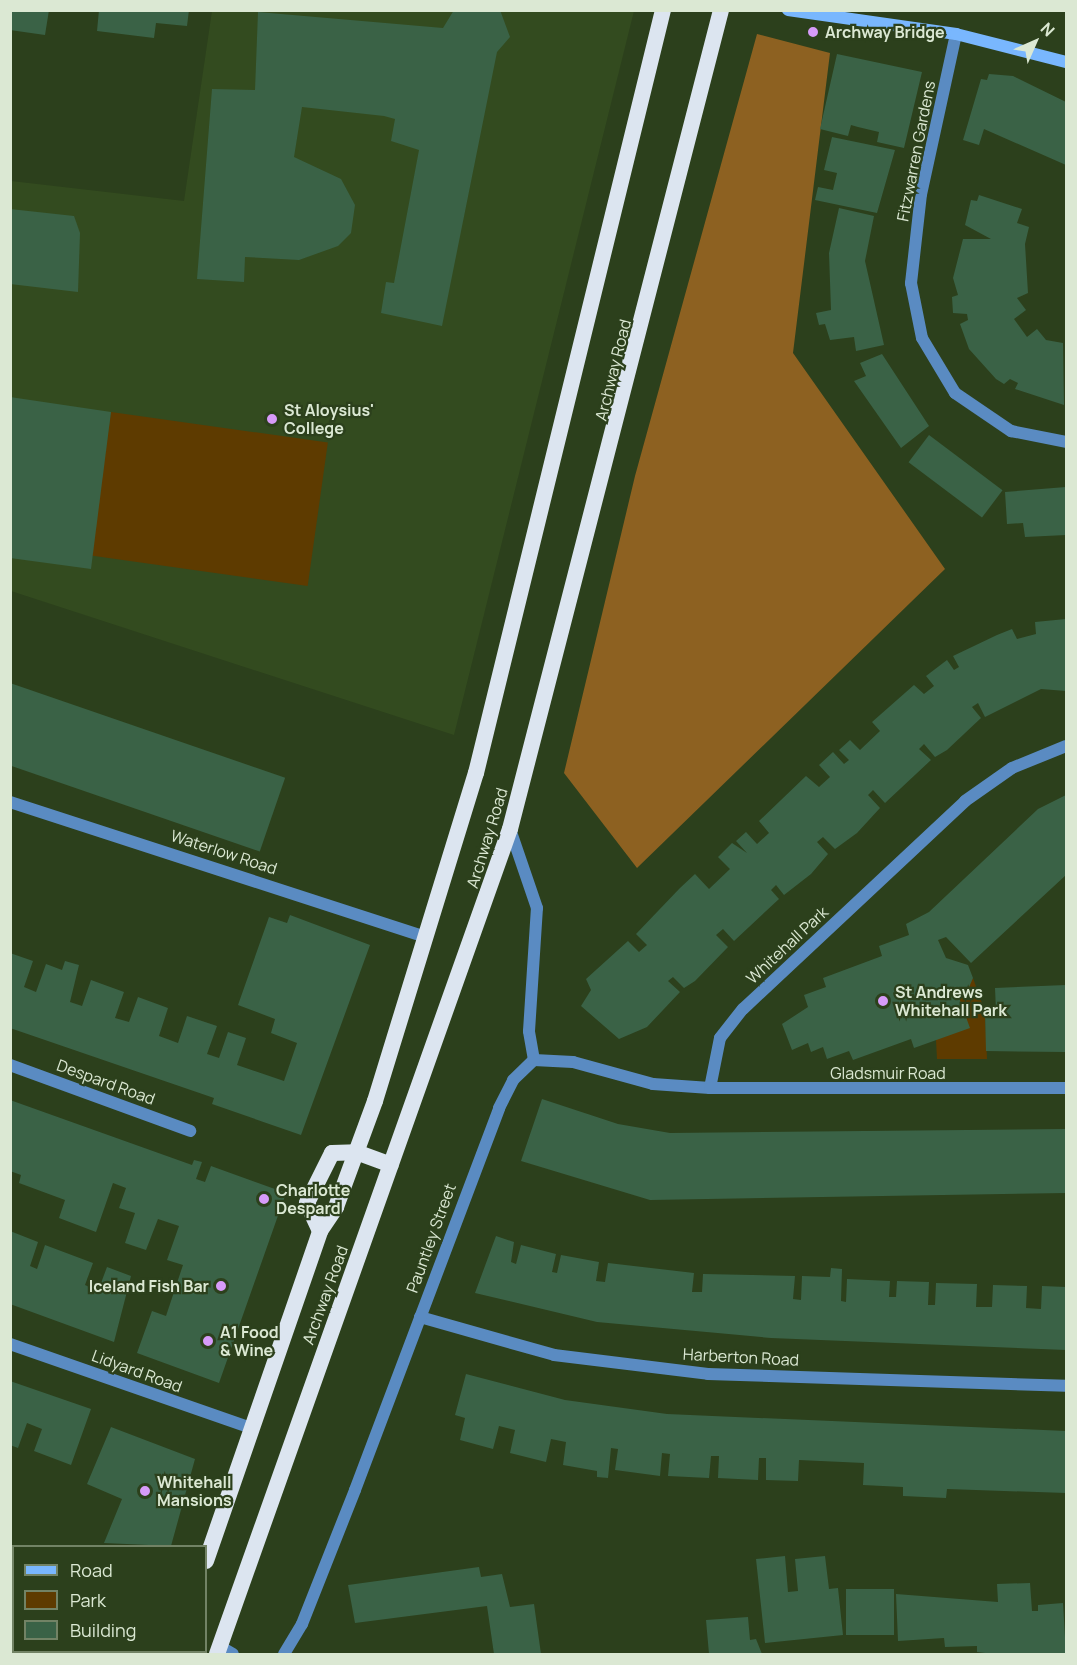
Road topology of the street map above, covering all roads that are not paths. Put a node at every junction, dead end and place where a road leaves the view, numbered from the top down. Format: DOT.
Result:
graph roads {
  1 [pos="663,10"];
  2 [pos="721,10"];
  3 [pos="788,10"];
  4 [pos="956,34"];
  5 [pos="1066,62"];
  6 [pos="1066,442"];
  7 [pos="1066,746"];
  8 [pos="10,802"];
  9 [pos="510,829"];
  10 [pos="426,937"];
  11 [pos="534,1060"];
  12 [pos="10,1065"];
  13 [pos="710,1088"];
  14 [pos="1066,1088"];
  15 [pos="190,1131"];
  16 [pos="356,1152"];
  17 [pos="391,1165"];
  18 [pos="320,1231"];
  19 [pos="420,1317"];
  20 [pos="10,1344"];
  21 [pos="1066,1386"];
  22 [pos="251,1428"];
  23 [pos="207,1558"];
  24 [pos="223,1652"];
  25 [pos="284,1654"];
  1 -- 10 [label="highway, Archway Road"];
  2 -- 9 [label="highway, Archway Road"];
  3 -- 4 [label="main road"];
  4 -- 5 [label="main road"];
  4 -- 6 [label="street, Fitzwarren Gardens"];
  7 -- 13 [label="street, Whitehall Park"];
  8 -- 10 [label="street, Waterlow Road"];
  9 -- 11 [label="street"];
  9 -- 17 [label="highway, Archway Road"];
  10 -- 16 [label="highway, Archway Road"];
  11 -- 13 [label="street"];
  11 -- 19 [label="street, Pauntley Street"];
  12 -- 15 [label="street, Despard Road"];
  13 -- 14 [label="street, Gladsmuir Road"];
  16 -- 17 [label="highway"];
  16 -- 18 [label="highway, Archway Road"];
  16 -- 18 [label="highway"];
  17 -- 24 [label="highway, Archway Road"];
  18 -- 22 [label="highway, Archway Road"];
  19 -- 21 [label="street, Harberton Road"];
  19 -- 25 [label="street, Pauntley Street"];
  20 -- 22 [label="street, Lidyard Road"];
  22 -- 23 [label="highway, Archway Road"];
}
